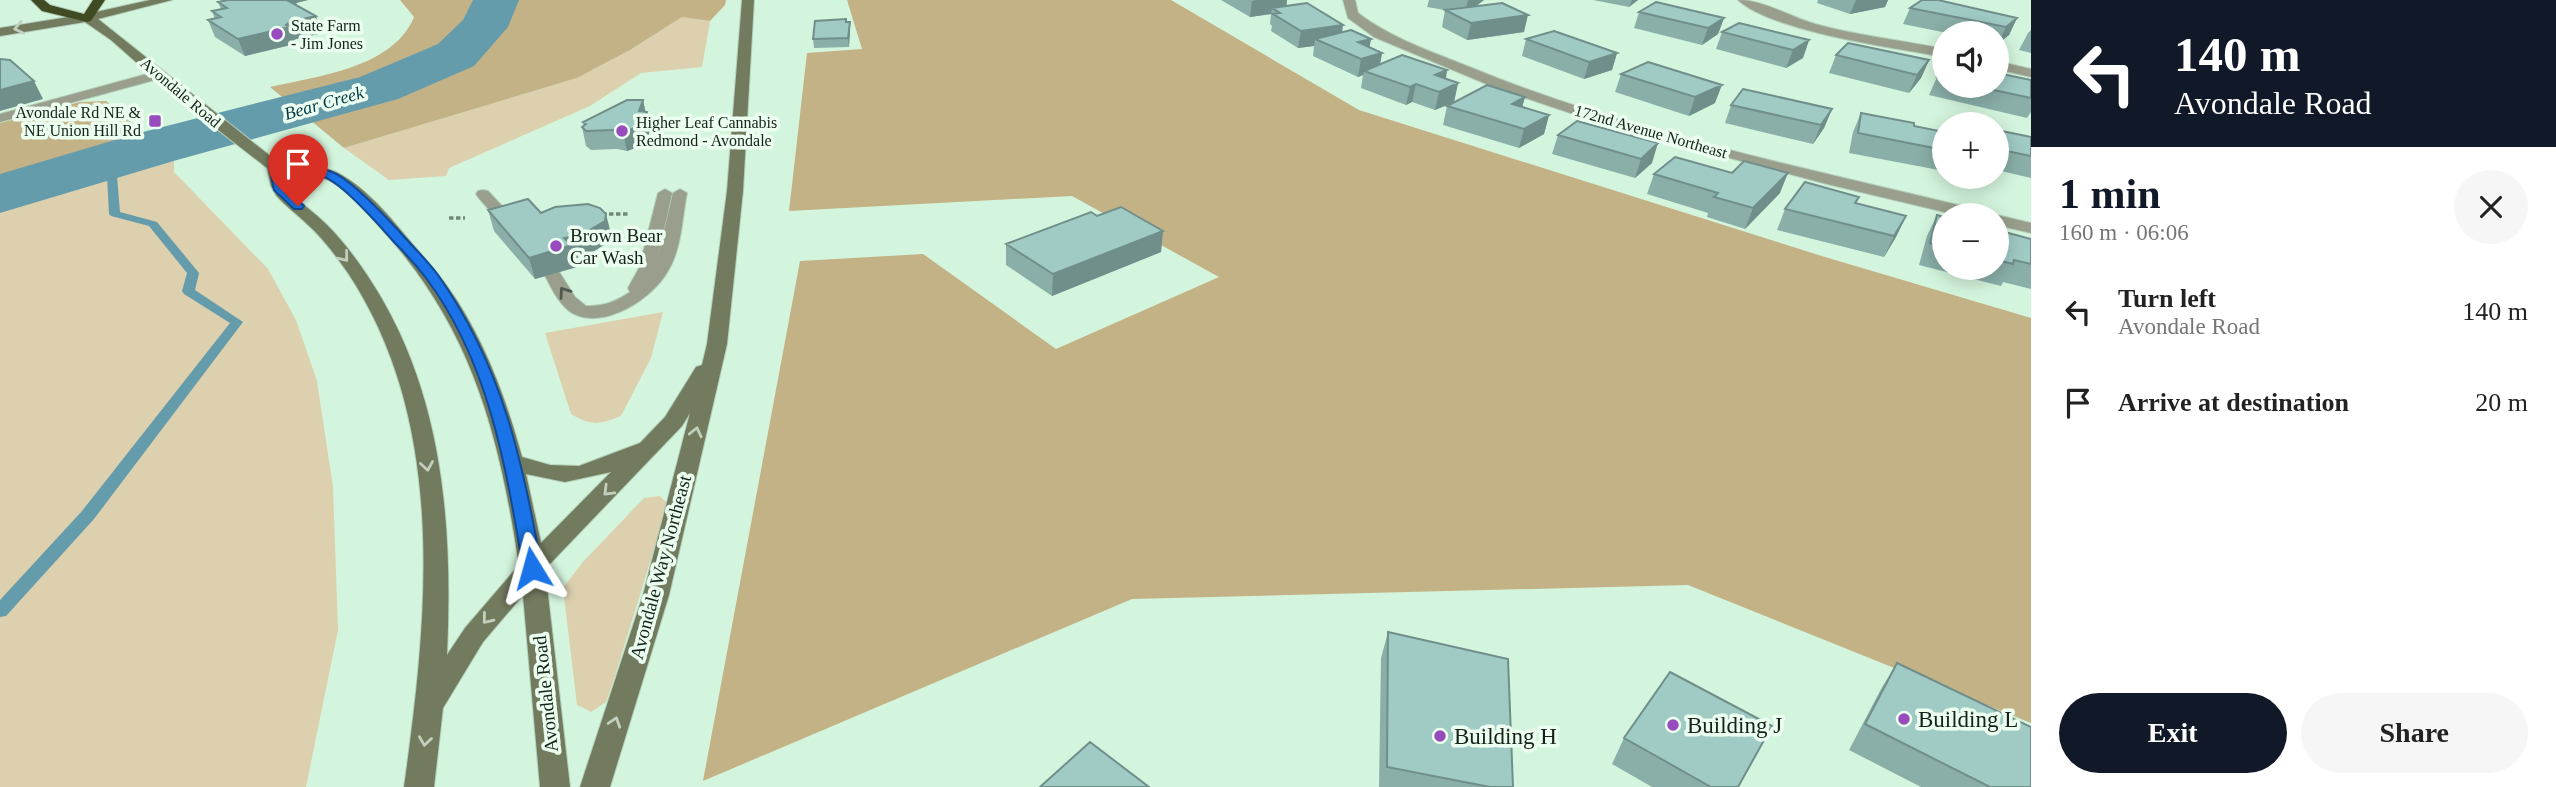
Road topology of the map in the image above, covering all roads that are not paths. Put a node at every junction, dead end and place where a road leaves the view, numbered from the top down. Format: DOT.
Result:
graph roads {
  1 [pos="37,0"];
  2 [pos="99,0"];
  3 [pos="166,0"];
  4 [pos="748,0"];
  5 [pos="1349,0"];
  6 [pos="1744,0"];
  7 [pos="1763,11"];
  8 [pos="1742,14"];
  9 [pos="87,18"];
  10 [pos="0,32"];
  11 [pos="0,45"];
  12 [pos="1932,51"];
  13 [pos="2009,68"];
  14 [pos="2031,74"];
  15 [pos="158,75"];
  16 [pos="0,118"];
  17 [pos="275,166"];
  18 [pos="672,193"];
  19 [pos="483,194"];
  20 [pos="1932,204"];
  21 [pos="2009,223"];
  22 [pos="512,226"];
  23 [pos="2031,228"];
  24 [pos="552,274"];
  25 [pos="717,344"];
  26 [pos="655,442"];
  27 [pos="514,461"];
  28 [pos="532,568"];
  29 [pos="430,705"];
  30 [pos="419,787"];
  31 [pos="555,787"];
  32 [pos="594,787"];
  1 -- 9 [label="highway"];
  2 -- 9 [label="highway"];
  3 -- 9 [label="main road"];
  4 -- 25 [label="main road, Avondale Way Northeast"];
  5 -- 20 [label="street, 172nd Avenue Northeast"];
  6 -- 7 [label="street"];
  7 -- 8 [label="street"];
  7 -- 12 [label="street"];
  9 -- 10 [label="main road, one-way"];
  9 -- 11 [label="main road"];
  9 -- 15 [label="main road, Avondale Road"];
  13 -- 14 [label="street"];
  15 -- 16 [label="lane"];
  15 -- 17 [label="main road, Avondale Road"];
  17 -- 27 [label="main road, Avondale Road"];
  17 -- 29 [label="main road, one-way"];
  18 -- 24 [label="lane, one-way"];
  19 -- 22 [label="lane"];
  21 -- 23 [label="street"];
  25 -- 26 [label="main road, Avondale Way Northeast"];
  32 -- 25 [label="main road, Avondale Way Northeast, one-way"];
  26 -- 27 [label="main road"];
  26 -- 28 [label="main road, Avondale Way Northeast, one-way"];
  27 -- 28 [label="main road, Avondale Road"];
  28 -- 29 [label="main road, Avondale Way Northeast, one-way"];
  28 -- 31 [label="main road, Avondale Road"];
  29 -- 30 [label="main road, one-way"];
}
